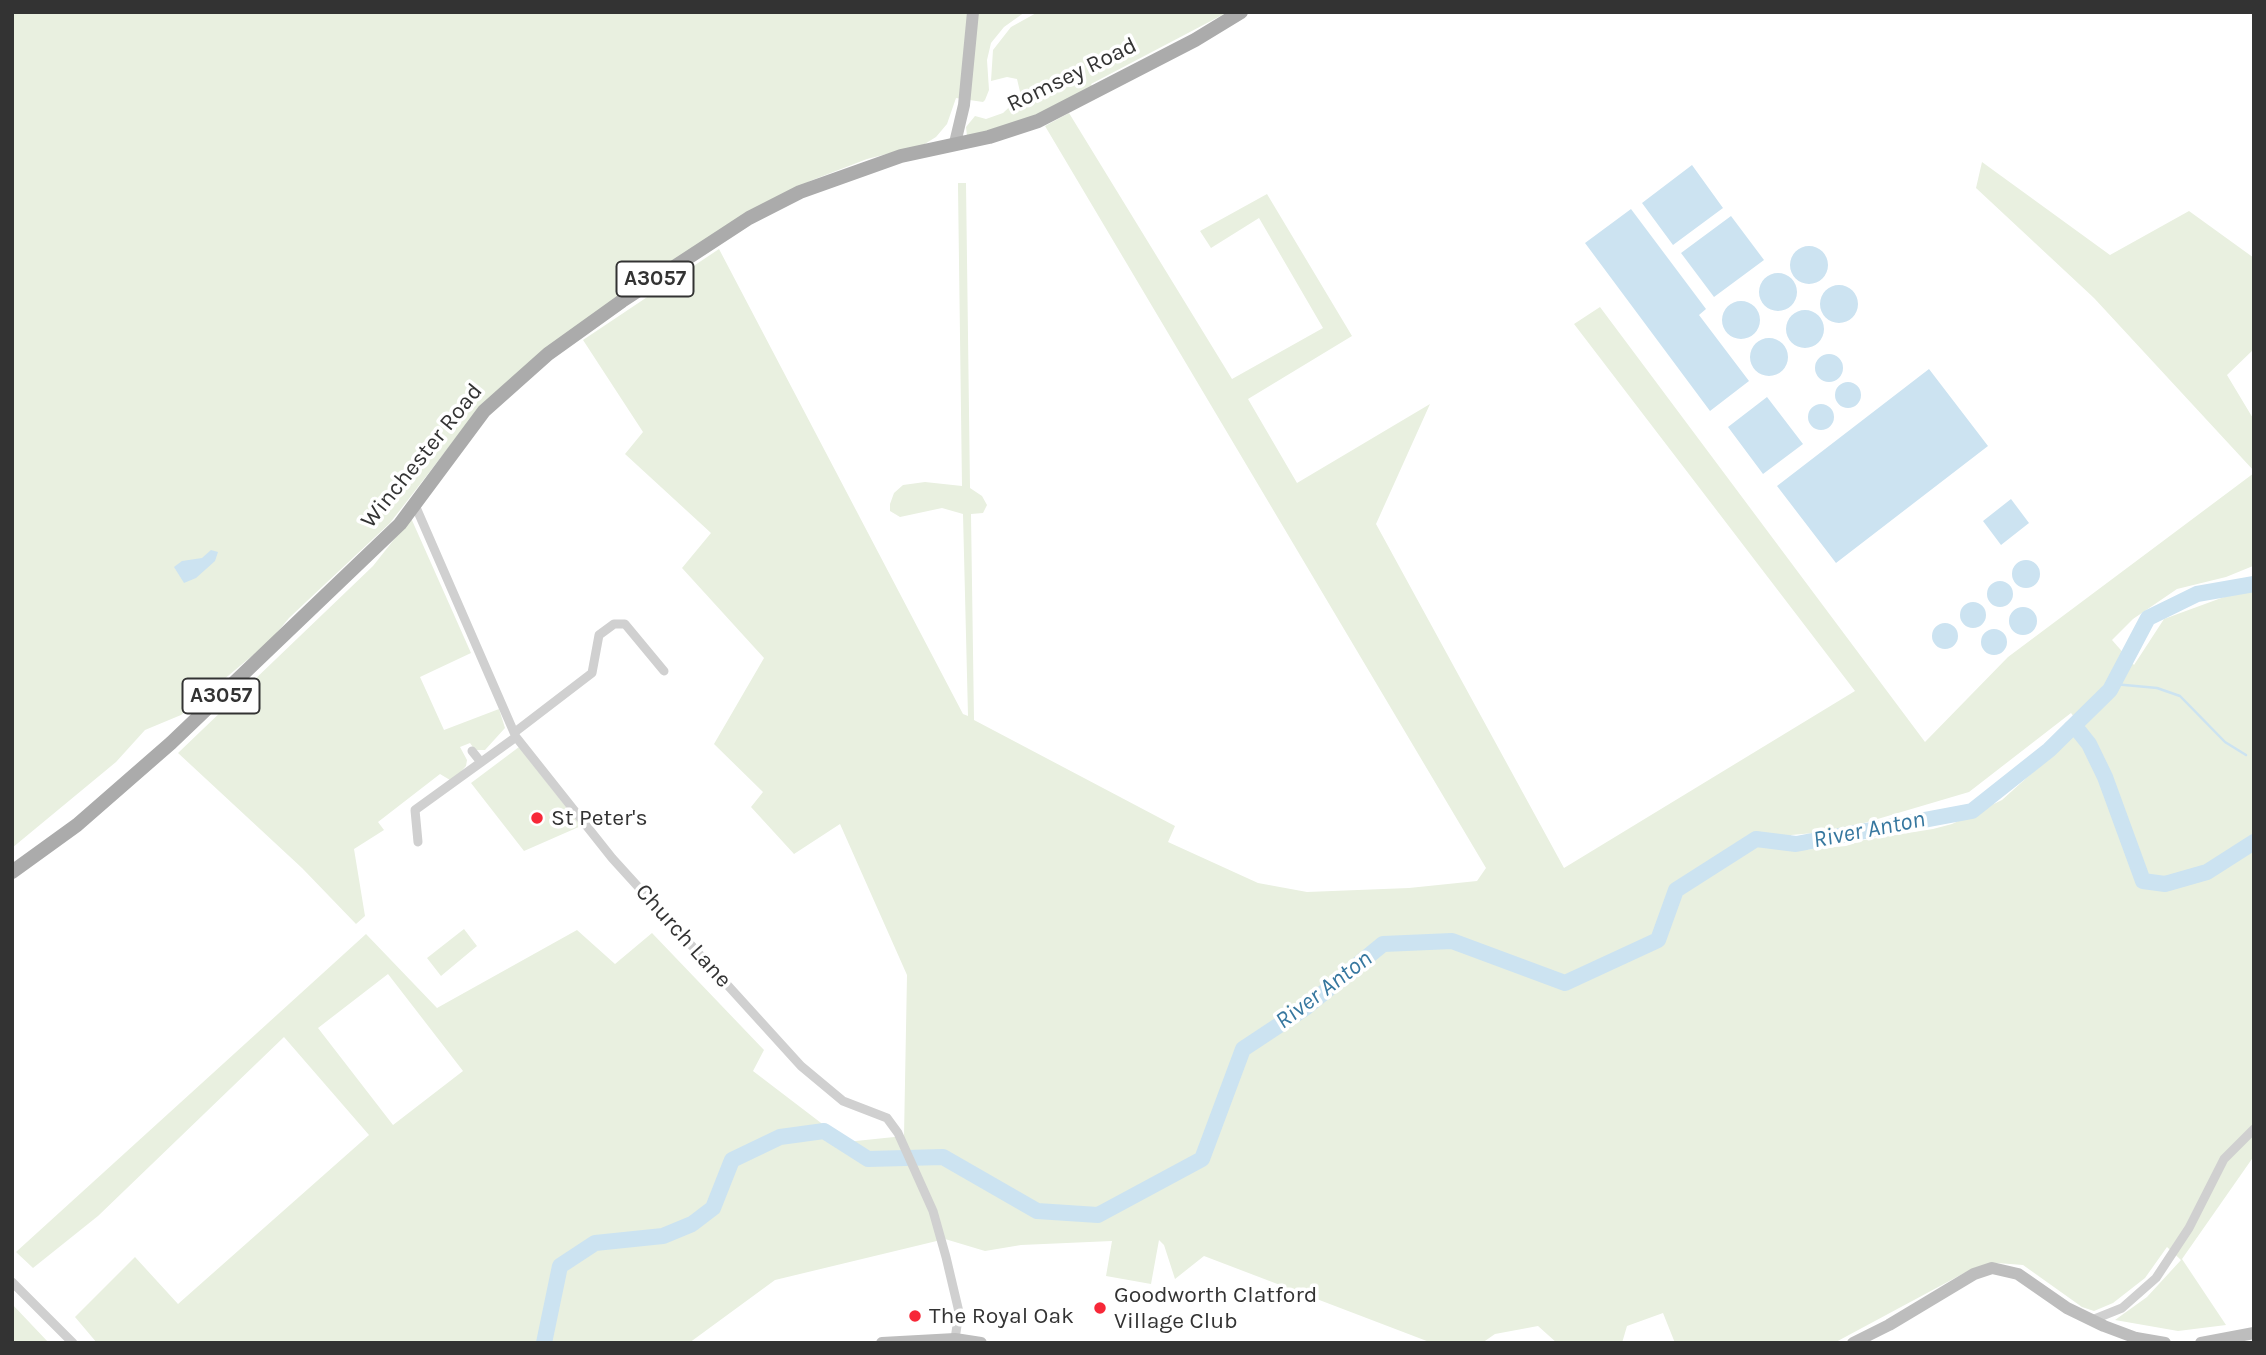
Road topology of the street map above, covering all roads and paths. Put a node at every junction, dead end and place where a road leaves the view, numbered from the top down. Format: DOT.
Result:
graph roads {
  1 [pos="973,12"];
  2 [pos="1241,12"];
  3 [pos="955,143"];
  4 [pos="415,505"];
  5 [pos="664,671"];
  6 [pos="516,735"];
  7 [pos="472,751"];
  8 [pos="480,761"];
  9 [pos="418,842"];
  10 [pos="12,872"];
  11 [pos="2254,1129"];
  12 [pos="12,1282"];
  13 [pos="2092,1320"];
  14 [pos="2254,1333"];
  15 [pos="956,1339"];
  16 [pos="1857,1341"];
  17 [pos="73,1343"];
  18 [pos="882,1343"];
  19 [pos="981,1343"];
  20 [pos="2165,1343"];
  21 [pos="2202,1343"];
  1 -- 3 [label="street"];
  2 -- 3 [label="main road, Romsey Road / A3057"];
  3 -- 4 [label="main road, Winchester Road / A3057"];
  4 -- 6 [label="street, Church Lane"];
  4 -- 10 [label="main road, Winchester Road / A3057"];
  5 -- 6 [label="street"];
  6 -- 8 [label="street"];
  6 -- 15 [label="street, Church Lane"];
  7 -- 8 [label="street"];
  8 -- 9 [label="street"];
  11 -- 13 [label="street"];
  12 -- 17 [label="street"];
  13 -- 16 [label="street"];
  13 -- 20 [label="street"];
  14 -- 21 [label="street"];
  15 -- 18 [label="street"];
  15 -- 19 [label="street"];
}
